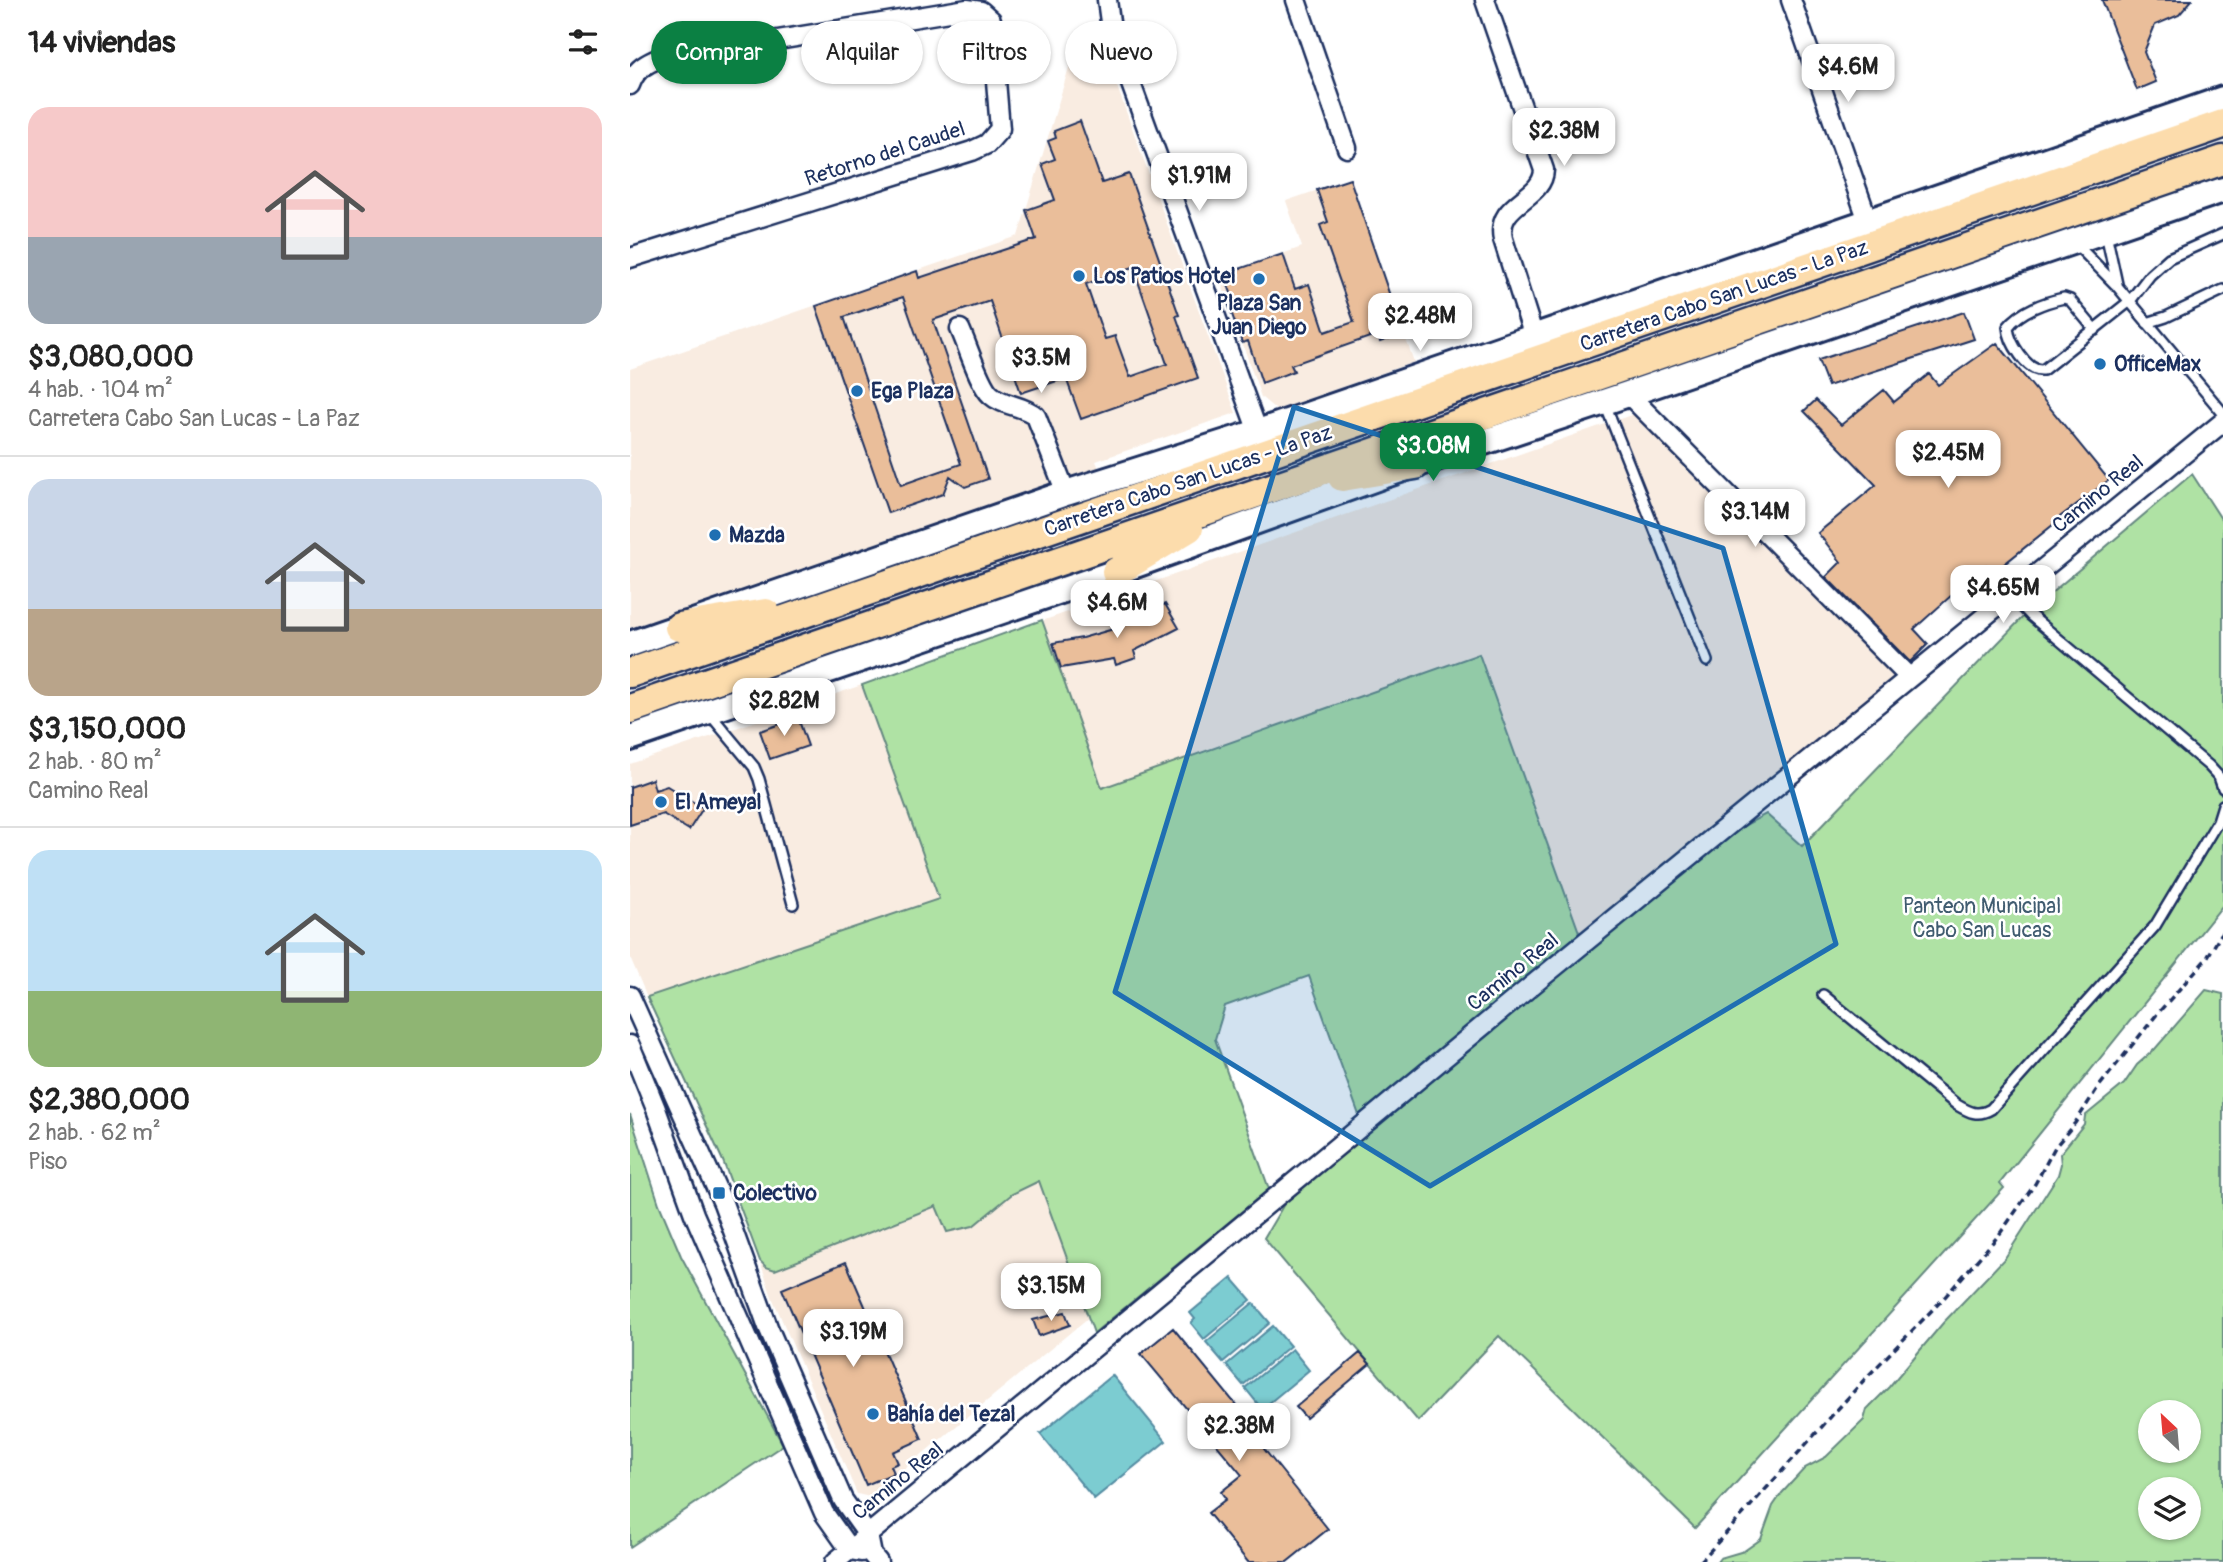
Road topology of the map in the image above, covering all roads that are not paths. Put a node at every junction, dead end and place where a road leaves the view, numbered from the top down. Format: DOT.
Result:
graph roads {
  1 [pos="1107,0"];
  2 [pos="1296,0"];
  3 [pos="1485,0"];
  4 [pos="1791,0"];
  5 [pos="630,85"];
  6 [pos="2223,99"];
  7 [pos="2223,124"];
  8 [pos="1347,148"];
  9 [pos="2223,160"];
  10 [pos="2223,190"];
  11 [pos="1868,221"];
  12 [pos="2106,231"];
  13 [pos="2223,234"];
  14 [pos="2074,242"];
  15 [pos="630,258"];
  16 [pos="2117,286"];
  17 [pos="2223,290"];
  18 [pos="2130,301"];
  19 [pos="2147,323"];
  20 [pos="960,329"];
  21 [pos="2095,330"];
  22 [pos="1534,337"];
  23 [pos="1628,394"];
  24 [pos="1604,402"];
  25 [pos="2223,413"];
  26 [pos="2223,422"];
  27 [pos="1258,432"];
  28 [pos="1415,465"];
  29 [pos="1267,489"];
  30 [pos="1066,493"];
  31 [pos="1234,500"];
  32 [pos="1116,572"];
  33 [pos="2010,594"];
  34 [pos="842,601"];
  35 [pos="680,627"];
  36 [pos="630,644"];
  37 [pos="1707,662"];
  38 [pos="630,673"];
  39 [pos="1909,677"];
  40 [pos="630,709"];
  41 [pos="708,711"];
  42 [pos="630,738"];
  43 [pos="2223,788"];
  44 [pos="2223,805"];
  45 [pos="793,904"];
  46 [pos="1823,995"];
  47 [pos="630,996"];
  48 [pos="647,1035"];
  49 [pos="630,1044"];
  50 [pos="723,1203"];
  51 [pos="694,1214"];
  52 [pos="868,1535"];
  53 [pos="850,1550"];
  54 [pos="875,1558"];
  55 [pos="835,1562"];
  1 -- 27 [label="street"];
  2 -- 8 [label="street"];
  3 -- 22 [label="street"];
  4 -- 11 [label="street"];
  5 -- 15 [label="street, Retorno del Caudel"];
  6 -- 11 [label="main road"];
  7 -- 34 [label="highway, Carretera Cabo San Lucas - La Paz"];
  9 -- 29 [label="highway, Carretera Cabo San Lucas - La Paz"];
  10 -- 12 [label="main road"];
  11 -- 22 [label="main road"];
  12 -- 14 [label="main road"];
  12 -- 16 [label="lane"];
  13 -- 18 [label="lane"];
  14 -- 16 [label="lane"];
  14 -- 23 [label="main road"];
  16 -- 18 [label="lane"];
  17 -- 19 [label="lane"];
  18 -- 19 [label="lane"];
  18 -- 21 [label="lane"];
  19 -- 25 [label="lane"];
  20 -- 30 [label="street"];
  21 -- 21 [label="lane"];
  22 -- 27 [label="main road"];
  23 -- 24 [label="main road"];
  23 -- 39 [label="street"];
  24 -- 28 [label="main road"];
  24 -- 37 [label="lane"];
  26 -- 33 [label="street, Camino Real"];
  27 -- 30 [label="main road"];
  28 -- 29 [label="highway"];
  28 -- 32 [label="main road"];
  29 -- 31 [label="highway, Carretera Cabo San Lucas - La Paz"];
  30 -- 35 [label="main road"];
  31 -- 32 [label="highway"];
  31 -- 40 [label="highway, Carretera Cabo San Lucas - La Paz"];
  32 -- 41 [label="main road"];
  33 -- 39 [label="street, Camino Real"];
  33 -- 43 [label="lane"];
  34 -- 35 [label="highway"];
  34 -- 38 [label="highway, Carretera Cabo San Lucas - La Paz"];
  35 -- 36 [label="main road"];
  39 -- 52 [label="street, Camino Real"];
  41 -- 42 [label="main road"];
  41 -- 45 [label="lane"];
  44 -- 46 [label="lane"];
  47 -- 48 [label="street"];
  48 -- 49 [label="street"];
  48 -- 50 [label="street"];
  49 -- 51 [label="street"];
  50 -- 51 [label="street"];
  50 -- 52 [label="street"];
  51 -- 53 [label="street"];
  52 -- 53 [label="street, Camino Real"];
  52 -- 54 [label="street"];
  53 -- 54 [label="street"];
  53 -- 55 [label="street, Camino Real"];
}
